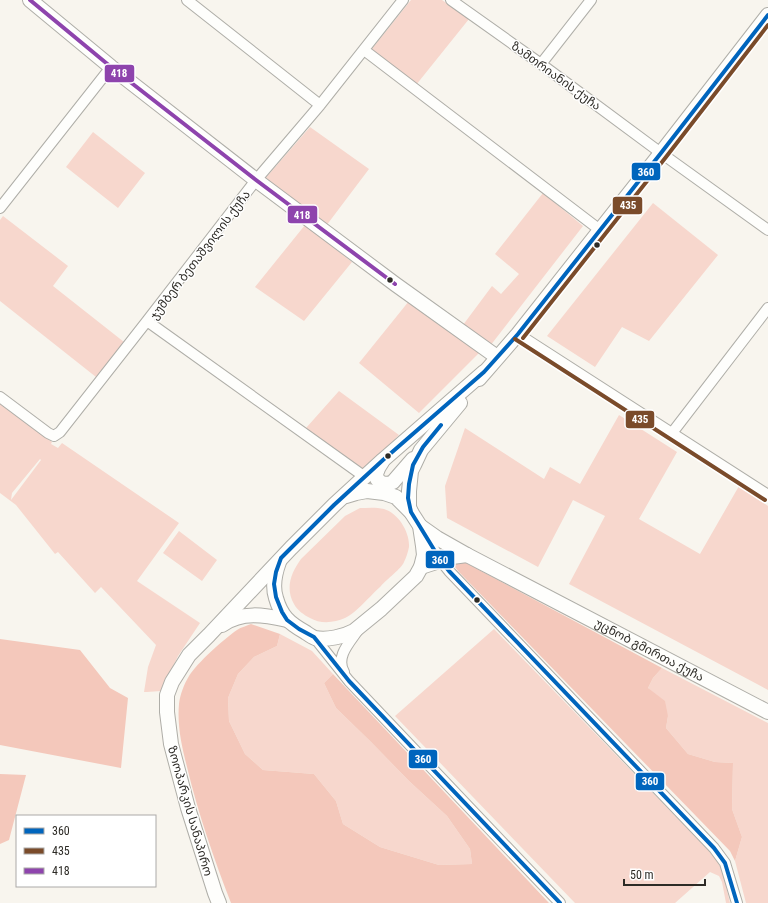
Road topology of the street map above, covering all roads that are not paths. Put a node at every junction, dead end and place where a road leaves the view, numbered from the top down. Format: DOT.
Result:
graph roads {
  1 [pos="30,0"];
  2 [pos="187,0"];
  3 [pos="403,0"];
  4 [pos="451,0"];
  5 [pos="591,0"];
  6 [pos="195,3"];
  7 [pos="768,15"];
  8 [pos="364,50"];
  9 [pos="541,64"];
  10 [pos="111,67"];
  11 [pos="320,105"];
  12 [pos="661,153"];
  13 [pos="256,180"];
  14 [pos="0,208"];
  15 [pos="600,230"];
  16 [pos="768,230"];
  17 [pos="768,308"];
  18 [pos="147,321"];
  19 [pos="518,334"];
  20 [pos="497,357"];
  21 [pos="484,372"];
  22 [pos="0,397"];
  23 [pos="672,433"];
  24 [pos="421,450"];
  25 [pos="383,460"];
  26 [pos="365,477"];
  27 [pos="768,495"];
  28 [pos="344,497"];
  29 [pos="411,512"];
  30 [pos="420,526"];
  31 [pos="467,555"];
  32 [pos="281,558"];
  33 [pos="441,560"];
  34 [pos="421,567"];
  35 [pos="287,620"];
  36 [pos="362,625"];
  37 [pos="209,635"];
  38 [pos="314,637"];
  39 [pos="349,681"];
  40 [pos="768,712"];
  41 [pos="219,903"];
  42 [pos="560,903"];
  43 [pos="737,903"];
  1 -- 10 [label="main road"];
  2 -- 6 [label="street"];
  3 -- 8 [label="street, ჯუმბერ ბეთაშვილის ქუჩა"];
  4 -- 9 [label="street, ზამთრიანის ქუჩა"];
  5 -- 9 [label="street"];
  6 -- 11 [label="street"];
  7 -- 12 [label="main road"];
  8 -- 11 [label="street, ჯუმბერ ბეთაშვილის ქუჩა"];
  8 -- 15 [label="street"];
  9 -- 12 [label="street, ზამთრიანის ქუჩა"];
  10 -- 13 [label="main road"];
  10 -- 14 [label="street"];
  11 -- 13 [label="street, ჯუმბერ ბეთაშვილის ქუჩა"];
  12 -- 15 [label="main road"];
  12 -- 16 [label="street, ზამთრიანის ქუჩა"];
  13 -- 18 [label="street, ჯუმბერ ბეთაშვილის ქუჩა"];
  13 -- 20 [label="main road"];
  15 -- 19 [label="main road"];
  17 -- 23 [label="street"];
  18 -- 22 [label="street"];
  18 -- 26 [label="street, ჯუმბერ ბეთაშვილის ქუჩა"];
  19 -- 20 [label="main road"];
  19 -- 23 [label="street"];
  20 -- 21 [label="main road"];
  21 -- 24 [label="main road"];
  21 -- 25 [label="main road"];
  23 -- 27 [label="street"];
  24 -- 25 [label="main road"];
  24 -- 29 [label="main road"];
  25 -- 26 [label="main road"];
  26 -- 28 [label="main road"];
  28 -- 29 [label="main road"];
  28 -- 32 [label="main road"];
  29 -- 30 [label="main road"];
  30 -- 31 [label="main road, უცნობ გმირთა ქუჩა"];
  30 -- 33 [label="street"];
  30 -- 34 [label="main road"];
  31 -- 33 [label="main road"];
  31 -- 40 [label="main road, უცნობ გმირთა ქუჩა"];
  32 -- 35 [label="main road"];
  32 -- 37 [label="main road"];
  33 -- 34 [label="main road"];
  33 -- 43 [label="street"];
  34 -- 36 [label="main road"];
  35 -- 37 [label="main road"];
  35 -- 38 [label="main road"];
  36 -- 38 [label="main road"];
  36 -- 39 [label="street"];
  37 -- 41 [label="main road, ზოოპარკის სანაპირო"];
  38 -- 39 [label="street"];
  39 -- 42 [label="street"];
}
